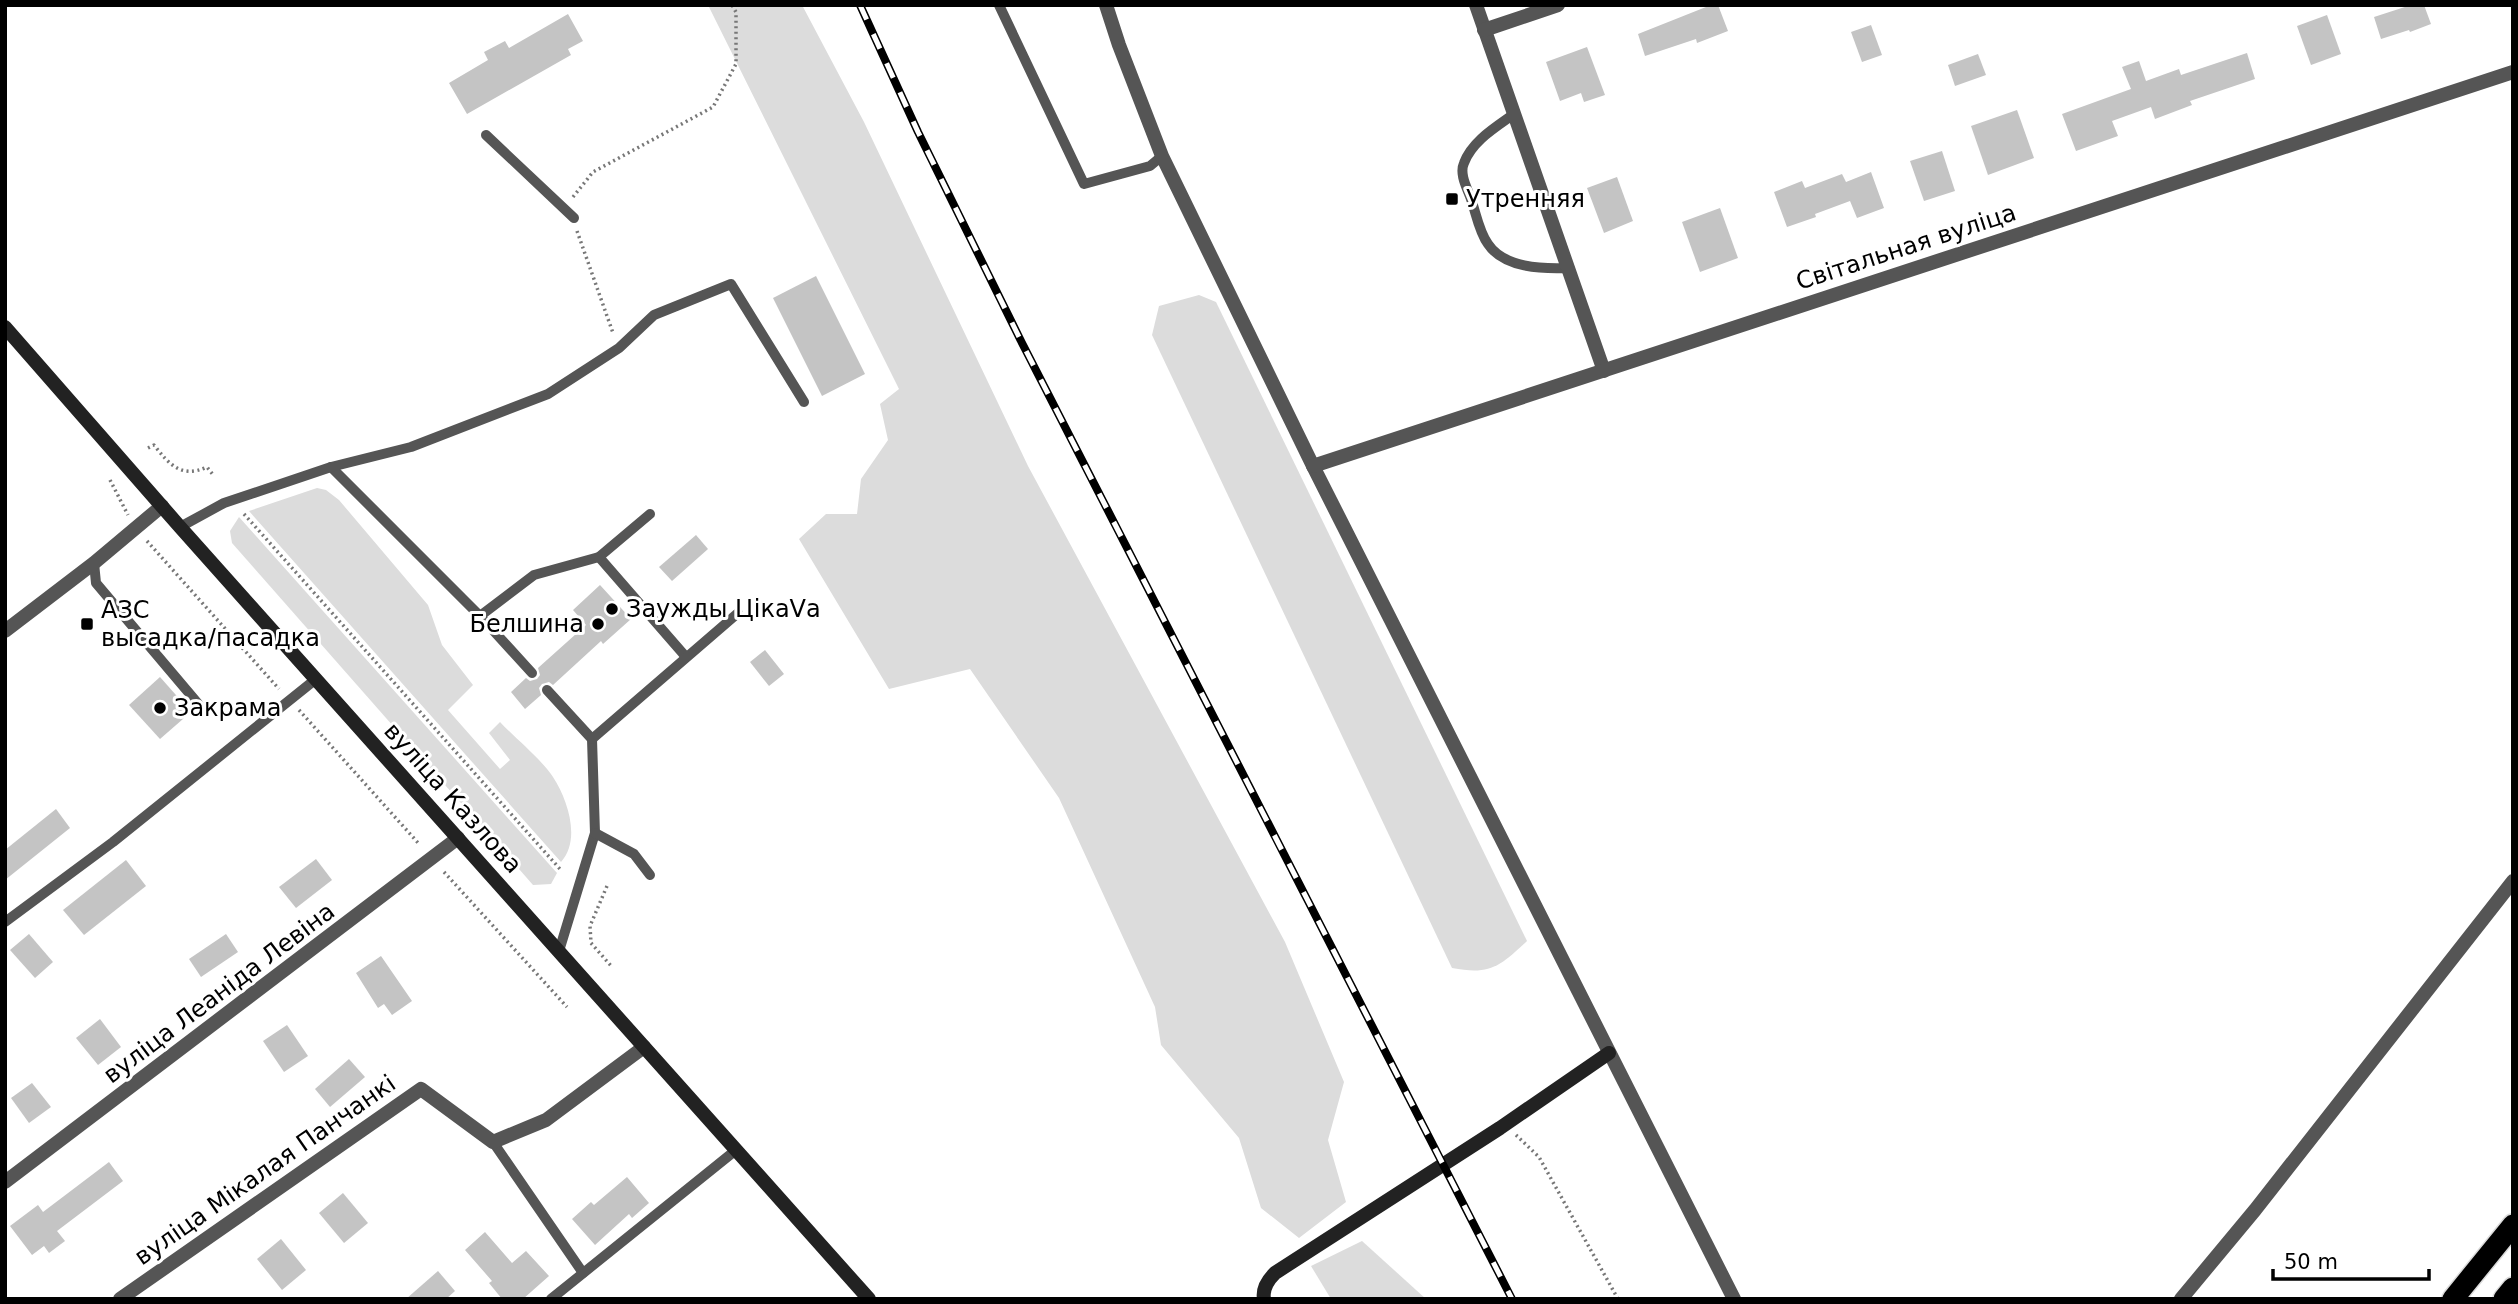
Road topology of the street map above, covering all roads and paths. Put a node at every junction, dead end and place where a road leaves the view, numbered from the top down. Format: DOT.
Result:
graph roads {
  1 [pos="732,5"];
  2 [pos="999,5"];
  3 [pos="1106,5"];
  4 [pos="1476,5"];
  5 [pos="1558,5"];
  6 [pos="1484,30"];
  7 [pos="2513,72"];
  8 [pos="1514,114"];
  9 [pos="486,135"];
  10 [pos="1162,156"];
  11 [pos="574,218"];
  12 [pos="1568,268"];
  13 [pos="5,327"];
  14 [pos="619,348"];
  15 [pos="1604,371"];
  16 [pos="803,402"];
  17 [pos="148,448"];
  18 [pos="1313,466"];
  19 [pos="331,467"];
  20 [pos="214,476"];
  21 [pos="110,480"];
  22 [pos="162,506"];
  23 [pos="244,514"];
  24 [pos="650,514"];
  25 [pos="180,527"];
  26 [pos="135,528"];
  27 [pos="599,557"];
  28 [pos="94,563"];
  29 [pos="738,612"];
  30 [pos="480,616"];
  31 [pos="5,631"];
  32 [pos="686,657"];
  33 [pos="532,673"];
  34 [pos="316,679"];
  35 [pos="547,690"];
  36 [pos="290,701"];
  37 [pos="200,706"];
  38 [pos="592,739"];
  39 [pos="595,833"];
  40 [pos="458,838"];
  41 [pos="433,859"];
  42 [pos="560,869"];
  43 [pos="650,874"];
  44 [pos="2513,881"];
  45 [pos="607,886"];
  46 [pos="5,922"];
  47 [pos="559,951"];
  48 [pos="612,967"];
  49 [pos="567,1007"];
  50 [pos="644,1047"];
  51 [pos="1609,1053"];
  52 [pos="1500,1128"];
  53 [pos="494,1142"];
  54 [pos="736,1150"];
  55 [pos="5,1182"];
  56 [pos="2513,1226"];
  57 [pos="583,1273"];
  58 [pos="2513,1288"];
  59 [pos="120,1299"];
  60 [pos="551,1299"];
  61 [pos="869,1299"];
  62 [pos="1264,1299"];
  63 [pos="1618,1299"];
  64 [pos="1734,1299"];
  65 [pos="2181,1299"];
  66 [pos="2453,1299"];
  67 [pos="2504,1299"];
  1 -- 11 [label="path"];
  2 -- 10 [label="lane"];
  3 -- 10 [label="street"];
  4 -- 6 [label="street"];
  5 -- 6 [label="street"];
  6 -- 8 [label="street"];
  7 -- 15 [label="street, Світальная вуліца"];
  8 -- 12 [label="street"];
  8 -- 12 [label="lane"];
  9 -- 11 [label="lane"];
  10 -- 18 [label="street"];
  11 -- 14 [label="path"];
  12 -- 15 [label="street"];
  13 -- 22 [label="main road, вуліца Казлова"];
  14 -- 16 [label="lane"];
  14 -- 19 [label="lane"];
  15 -- 18 [label="street, Світальная вуліца"];
  17 -- 20 [label="path"];
  18 -- 51 [label="street"];
  19 -- 25 [label="lane"];
  19 -- 30 [label="lane"];
  21 -- 26 [label="path"];
  22 -- 25 [label="main road, вуліца Казлова"];
  22 -- 26 [label="street"];
  23 -- 42 [label="path"];
  24 -- 27 [label="lane"];
  25 -- 34 [label="main road, вуліца Казлова"];
  26 -- 28 [label="street"];
  26 -- 36 [label="path"];
  27 -- 30 [label="lane"];
  27 -- 32 [label="lane"];
  28 -- 31 [label="street"];
  28 -- 37 [label="lane"];
  29 -- 32 [label="lane"];
  30 -- 33 [label="lane"];
  32 -- 38 [label="lane"];
  34 -- 36 [label="lane"];
  34 -- 40 [label="main road, вуліца Казлова"];
  35 -- 38 [label="lane"];
  36 -- 41 [label="path"];
  36 -- 46 [label="lane"];
  38 -- 39 [label="lane"];
  39 -- 43 [label="lane"];
  39 -- 47 [label="lane"];
  40 -- 41 [label="street, вуліца Леаніда Левіна"];
  40 -- 47 [label="main road, вуліца Казлова"];
  41 -- 49 [label="path"];
  41 -- 55 [label="street, вуліца Леаніда Левіна"];
  44 -- 65 [label="street"];
  45 -- 48 [label="path"];
  47 -- 50 [label="main road, вуліца Казлова"];
  50 -- 53 [label="street"];
  50 -- 54 [label="main road, вуліца Казлова"];
  51 -- 52 [label="main road"];
  51 -- 64 [label="street"];
  52 -- 62 [label="main road"];
  52 -- 63 [label="path"];
  53 -- 57 [label="lane"];
  53 -- 59 [label="street, вуліца Мікалая Панчанкі"];
  54 -- 57 [label="lane"];
  54 -- 61 [label="main road, вуліца Казлова"];
  56 -- 66 [label="highway"];
  57 -- 60 [label="lane"];
  58 -- 67 [label="highway"];
}
